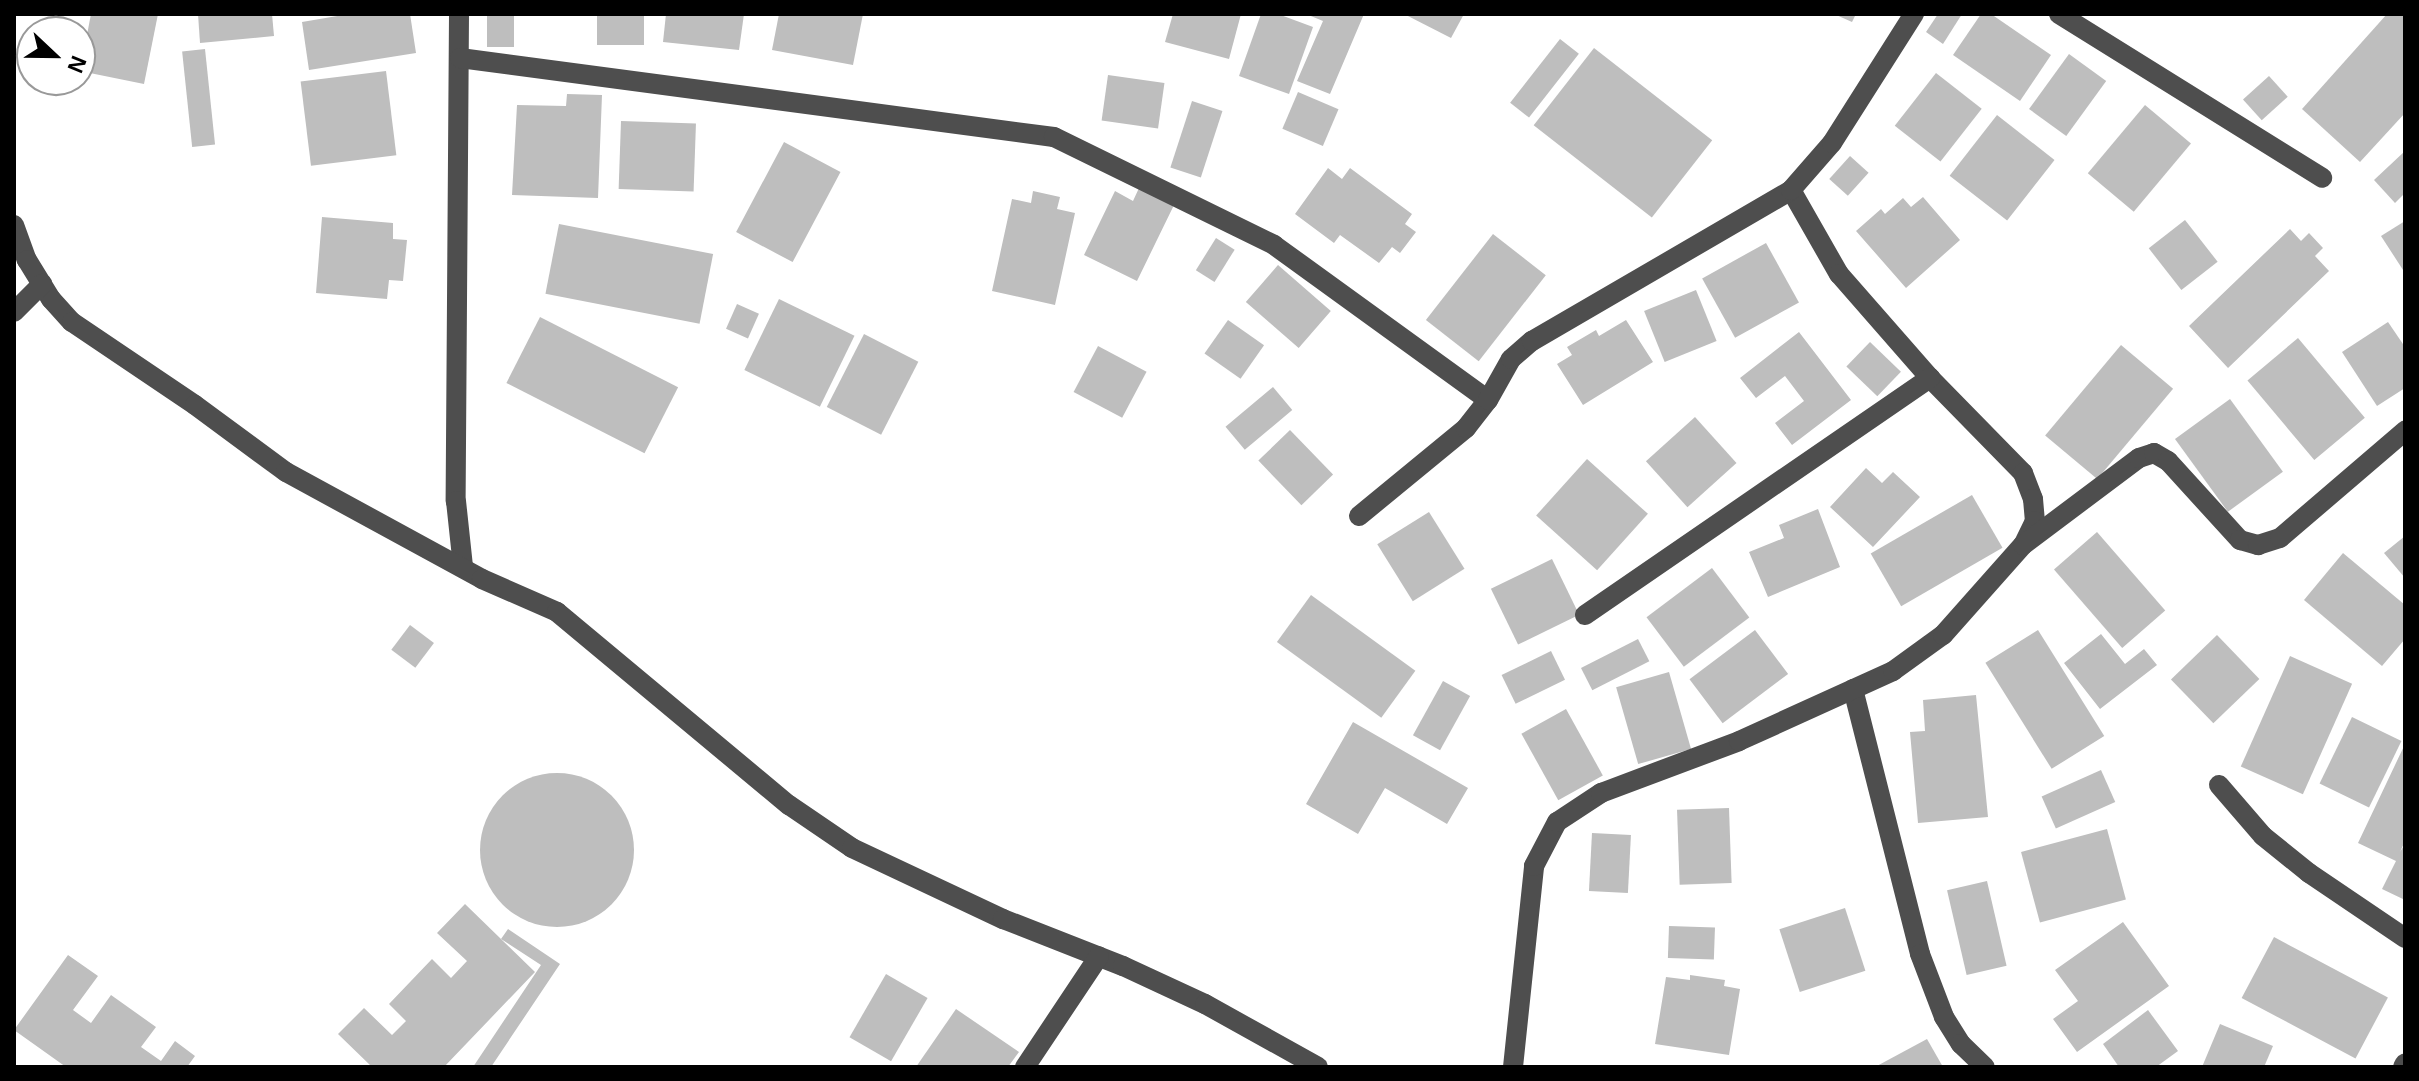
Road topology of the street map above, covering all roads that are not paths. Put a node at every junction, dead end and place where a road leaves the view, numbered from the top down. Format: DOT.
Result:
graph roads {
  1 [pos="459,14"];
  2 [pos="1914,14"];
  3 [pos="2059,14"];
  4 [pos="460,58"];
  5 [pos="2322,178"];
  6 [pos="1791,190"];
  7 [pos="14,225"];
  8 [pos="42,284"];
  9 [pos="14,312"];
  10 [pos="1930,378"];
  11 [pos="1488,400"];
  12 [pos="2405,431"];
  13 [pos="1359,516"];
  14 [pos="2023,545"];
  15 [pos="463,567"];
  16 [pos="1585,615"];
  17 [pos="1853,689"];
  18 [pos="2219,785"];
  19 [pos="2405,938"];
  20 [pos="1099,956"];
  21 [pos="1025,1067"];
  22 [pos="1318,1067"];
  23 [pos="1513,1067"];
  24 [pos="1985,1067"];
  1 -- 4 [label="street"];
  2 -- 6 [label="street"];
  3 -- 5 [label="street"];
  4 -- 11 [label="street"];
  4 -- 15 [label="street"];
  6 -- 10 [label="street"];
  6 -- 11 [label="street"];
  7 -- 8 [label="street"];
  8 -- 9 [label="street"];
  8 -- 15 [label="street"];
  10 -- 14 [label="street"];
  10 -- 16 [label="street"];
  11 -- 13 [label="street"];
  12 -- 14 [label="street"];
  14 -- 17 [label="street"];
  15 -- 20 [label="street"];
  17 -- 23 [label="street"];
  17 -- 24 [label="street"];
  18 -- 19 [label="street"];
  20 -- 21 [label="street"];
  20 -- 22 [label="street"];
}
